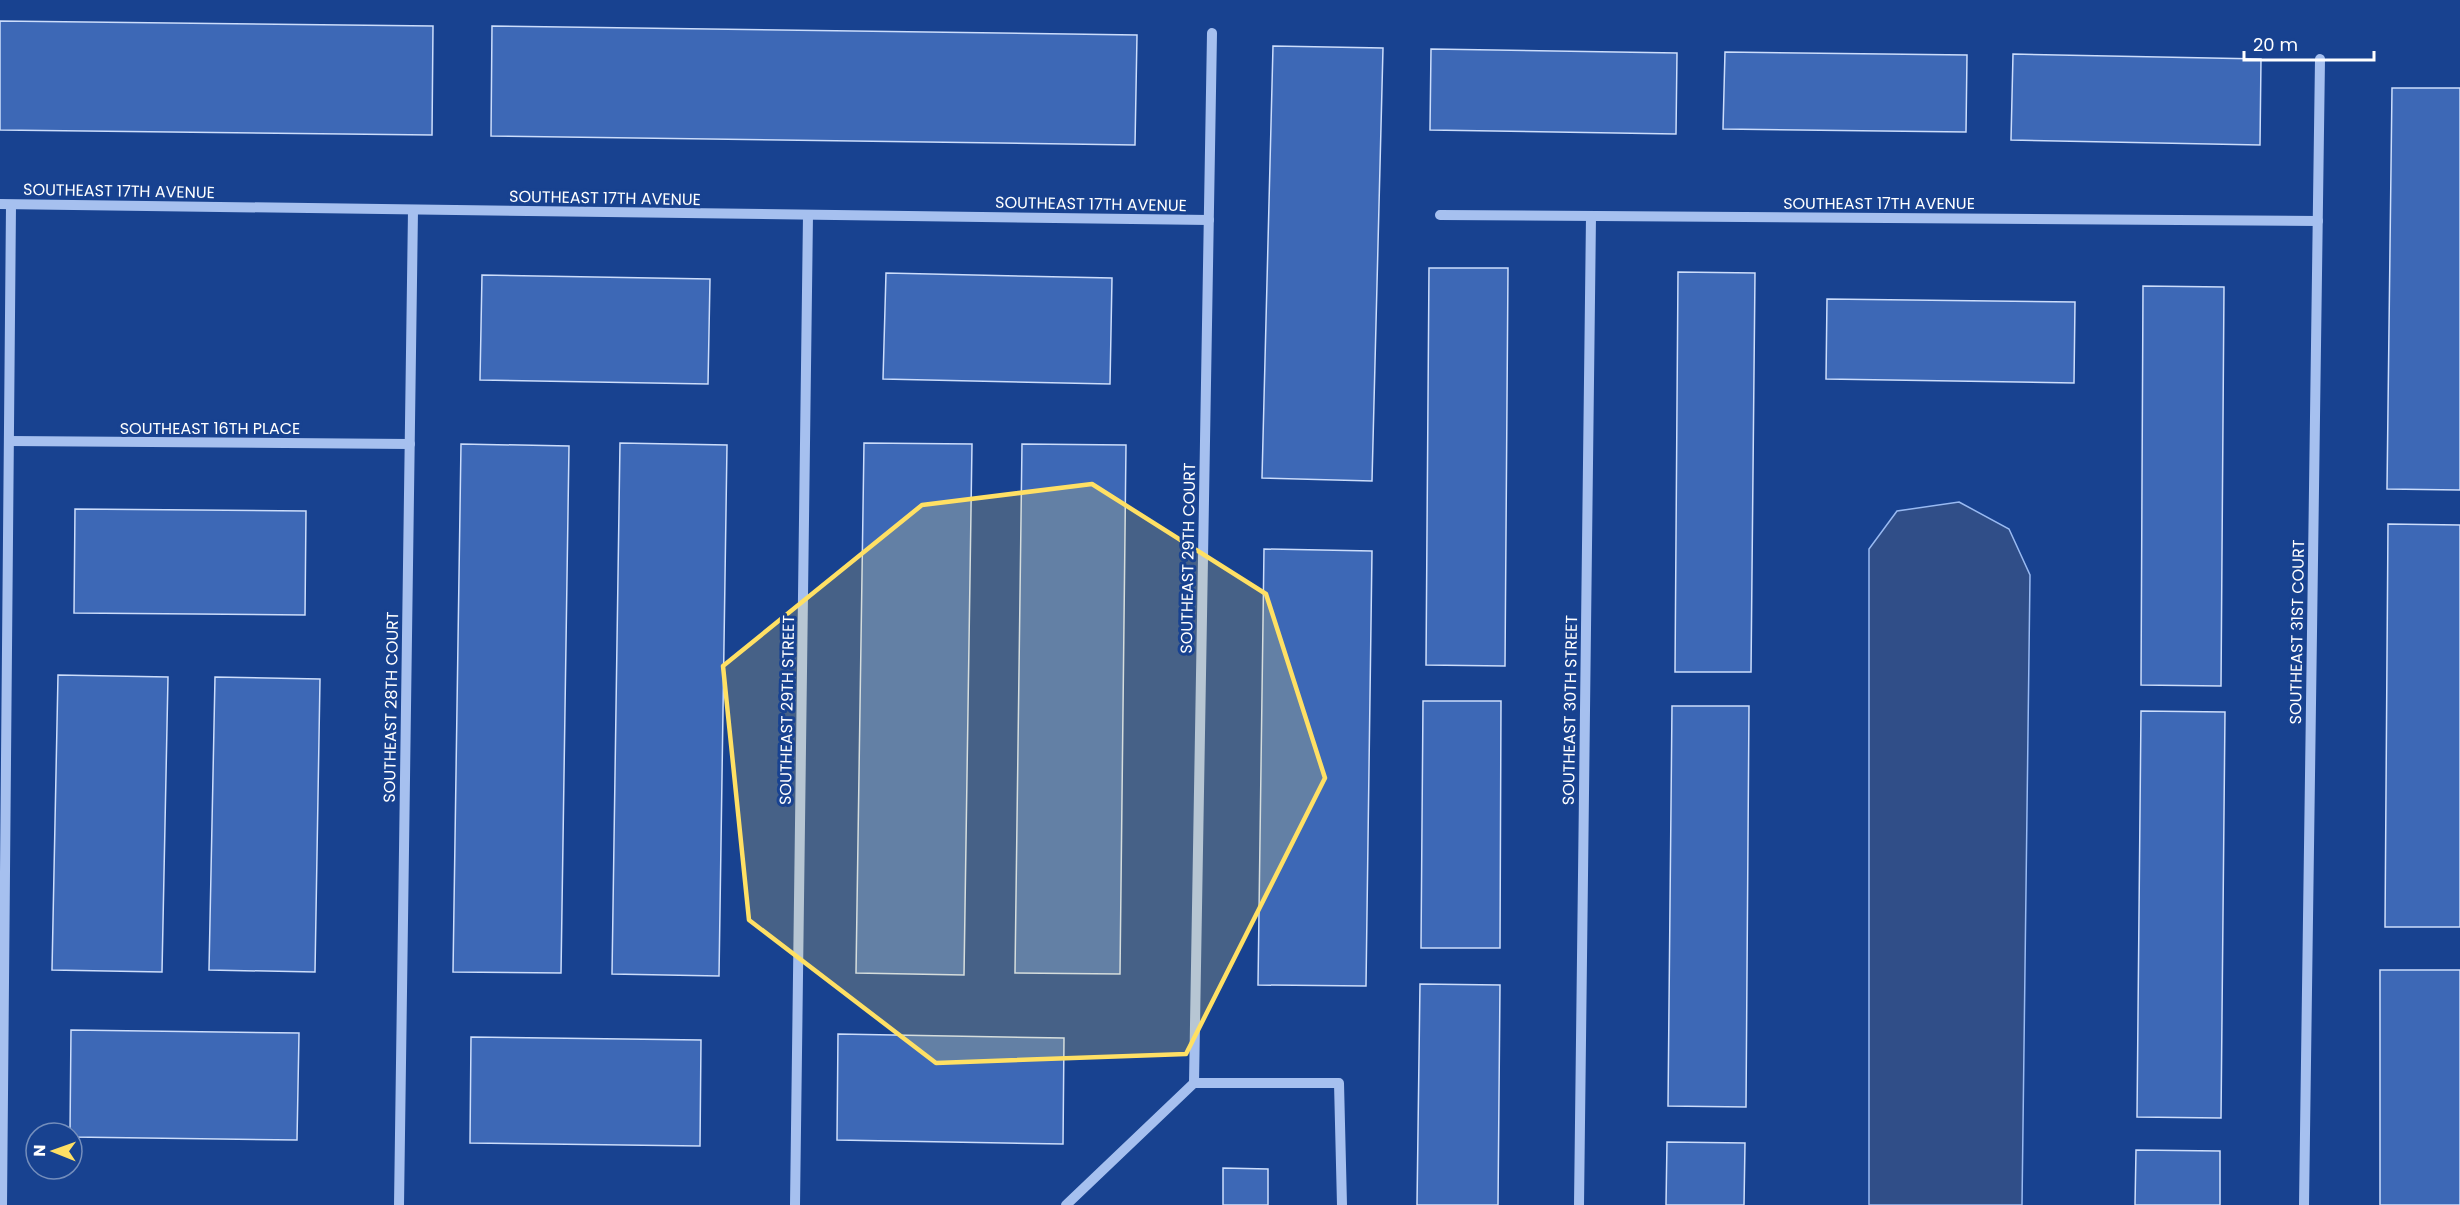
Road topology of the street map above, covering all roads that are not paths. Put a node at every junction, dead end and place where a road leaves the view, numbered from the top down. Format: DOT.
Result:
graph roads {
  1 [pos="1212,33"];
  2 [pos="2320,59"];
  3 [pos="6,205"];
  4 [pos="413,210"];
  5 [pos="808,215"];
  6 [pos="1440,215"];
  7 [pos="1591,216"];
  8 [pos="1209,220"];
  9 [pos="2318,220"];
  10 [pos="9,441"];
  11 [pos="410,444"];
  12 [pos="1194,1083"];
  13 [pos="2,1205"];
  14 [pos="399,1205"];
  15 [pos="795,1205"];
  16 [pos="1066,1205"];
  17 [pos="1342,1205"];
  18 [pos="1579,1205"];
  19 [pos="2304,1205"];
  1 -- 8 [label="street, SOUTHEAST 29TH COURT"];
  2 -- 9 [label="street, SOUTHEAST 31ST COURT"];
  3 -- 4 [label="street, SOUTHEAST 17TH AVENUE"];
  3 -- 10 [label="street"];
  4 -- 5 [label="street, SOUTHEAST 17TH AVENUE"];
  4 -- 11 [label="street, SOUTHEAST 28TH COURT"];
  5 -- 8 [label="street, SOUTHEAST 17TH AVENUE"];
  5 -- 15 [label="street, SOUTHEAST 29TH STREET"];
  6 -- 7 [label="street, SOUTHEAST 17TH AVENUE"];
  7 -- 9 [label="street, SOUTHEAST 17TH AVENUE"];
  7 -- 18 [label="street, SOUTHEAST 30TH STREET"];
  8 -- 12 [label="street, SOUTHEAST 29TH COURT"];
  9 -- 19 [label="street, SOUTHEAST 31ST COURT"];
  10 -- 11 [label="street, SOUTHEAST 16TH PLACE"];
  10 -- 13 [label="street"];
  11 -- 14 [label="street, SOUTHEAST 28TH COURT"];
  12 -- 16 [label="street"];
  12 -- 17 [label="street"];
}
